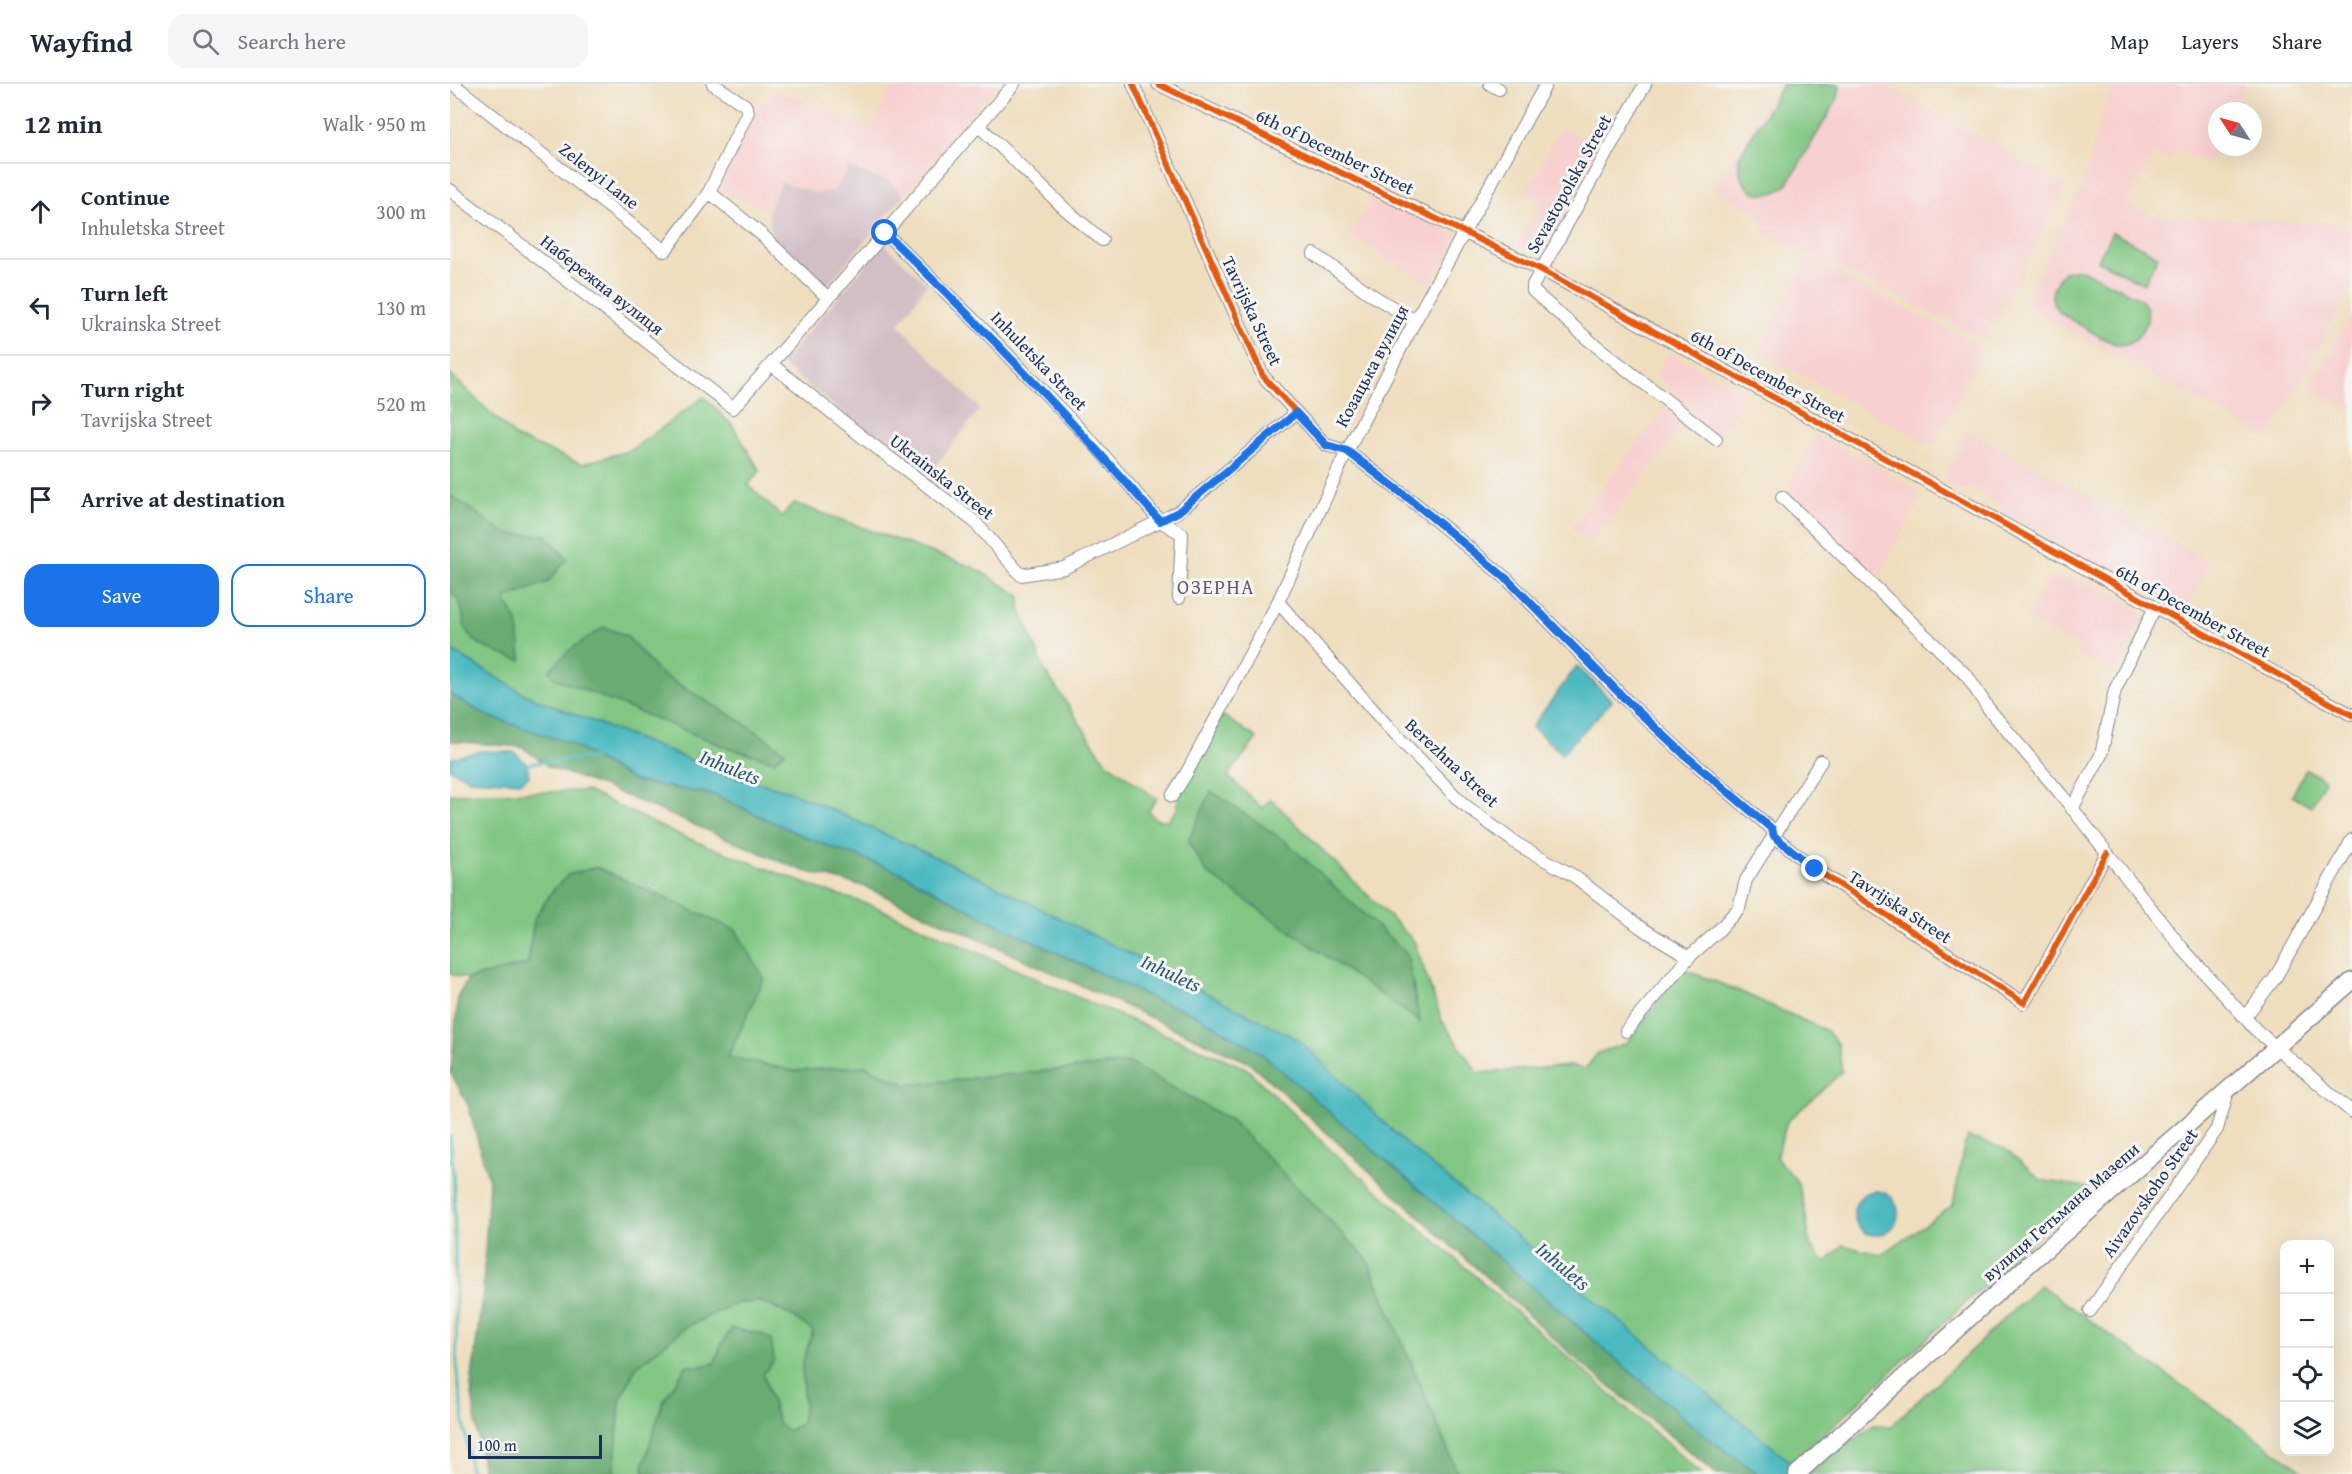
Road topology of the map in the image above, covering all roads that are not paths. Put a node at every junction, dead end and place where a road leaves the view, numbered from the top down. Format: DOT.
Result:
graph roads {
  1 [pos="453,84"];
  2 [pos="713,84"];
  3 [pos="1014,84"];
  4 [pos="1133,84"];
  5 [pos="1158,84"];
  6 [pos="1546,84"];
  7 [pos="1645,84"];
  8 [pos="978,125"];
  9 [pos="450,190"];
  10 [pos="709,192"];
  11 [pos="1465,231"];
  12 [pos="885,233"];
  13 [pos="1102,240"];
  14 [pos="1314,254"];
  15 [pos="1542,270"];
  16 [pos="828,298"];
  17 [pos="1415,321"];
  18 [pos="771,364"];
  19 [pos="1296,413"];
  20 [pos="1716,439"];
  21 [pos="1347,451"];
  22 [pos="1782,498"];
  23 [pos="1160,521"];
  24 [pos="1179,598"];
  25 [pos="1278,602"];
  26 [pos="2155,607"];
  27 [pos="2352,716"];
  28 [pos="1821,761"];
  29 [pos="1172,796"];
  30 [pos="2072,809"];
  31 [pos="1774,836"];
  32 [pos="2352,840"];
  33 [pos="2107,853"];
  34 [pos="1689,957"];
  35 [pos="2352,981"];
  36 [pos="2245,1017"];
  37 [pos="1626,1032"];
  38 [pos="2276,1048"];
  39 [pos="2228,1091"];
  40 [pos="2352,1112"];
  41 [pos="2090,1311"];
  42 [pos="1797,1474"];
  1 -- 10 [label="street, Zelenyi Lane"];
  2 -- 10 [label="street"];
  3 -- 8 [label="street"];
  4 -- 19 [label="street, Tavrijska Street"];
  5 -- 11 [label="street, 6th of December Street"];
  6 -- 11 [label="street, Козацька вулиця"];
  7 -- 15 [label="street, Sevastopolska Street"];
  8 -- 12 [label="street"];
  8 -- 13 [label="street"];
  9 -- 18 [label="street, Набережна вулиця"];
  10 -- 16 [label="street"];
  11 -- 15 [label="street, 6th of December Street"];
  11 -- 17 [label="street, Козацька вулиця"];
  12 -- 16 [label="street"];
  12 -- 23 [label="street, Inhuletska Street"];
  14 -- 17 [label="street"];
  15 -- 20 [label="street"];
  15 -- 26 [label="street, 6th of December Street"];
  16 -- 18 [label="street"];
  17 -- 21 [label="street, Козацька вулиця"];
  18 -- 23 [label="street, Ukrainska Street"];
  19 -- 21 [label="street, Tavrijska Street"];
  19 -- 23 [label="street, Ukrainska Street"];
  21 -- 25 [label="street, Козацька вулиця"];
  21 -- 31 [label="street, Tavrijska Street"];
  22 -- 30 [label="street"];
  23 -- 24 [label="street"];
  25 -- 29 [label="street, Козацька вулиця"];
  25 -- 34 [label="street, Berezhna Street"];
  26 -- 27 [label="street, 6th of December Street"];
  26 -- 30 [label="street"];
  28 -- 31 [label="street"];
  30 -- 33 [label="street"];
  31 -- 33 [label="street, Tavrijska Street"];
  31 -- 34 [label="street"];
  32 -- 36 [label="street"];
  33 -- 36 [label="street"];
  34 -- 37 [label="street"];
  35 -- 38 [label="highway, вулиця Гетьмана Мазепи"];
  36 -- 38 [label="street"];
  38 -- 39 [label="highway, вулиця Гетьмана Мазепи"];
  38 -- 40 [label="street"];
  39 -- 41 [label="street, Aivazovskoho Street"];
  39 -- 42 [label="highway, вулиця Гетьмана Мазепи"];
}
